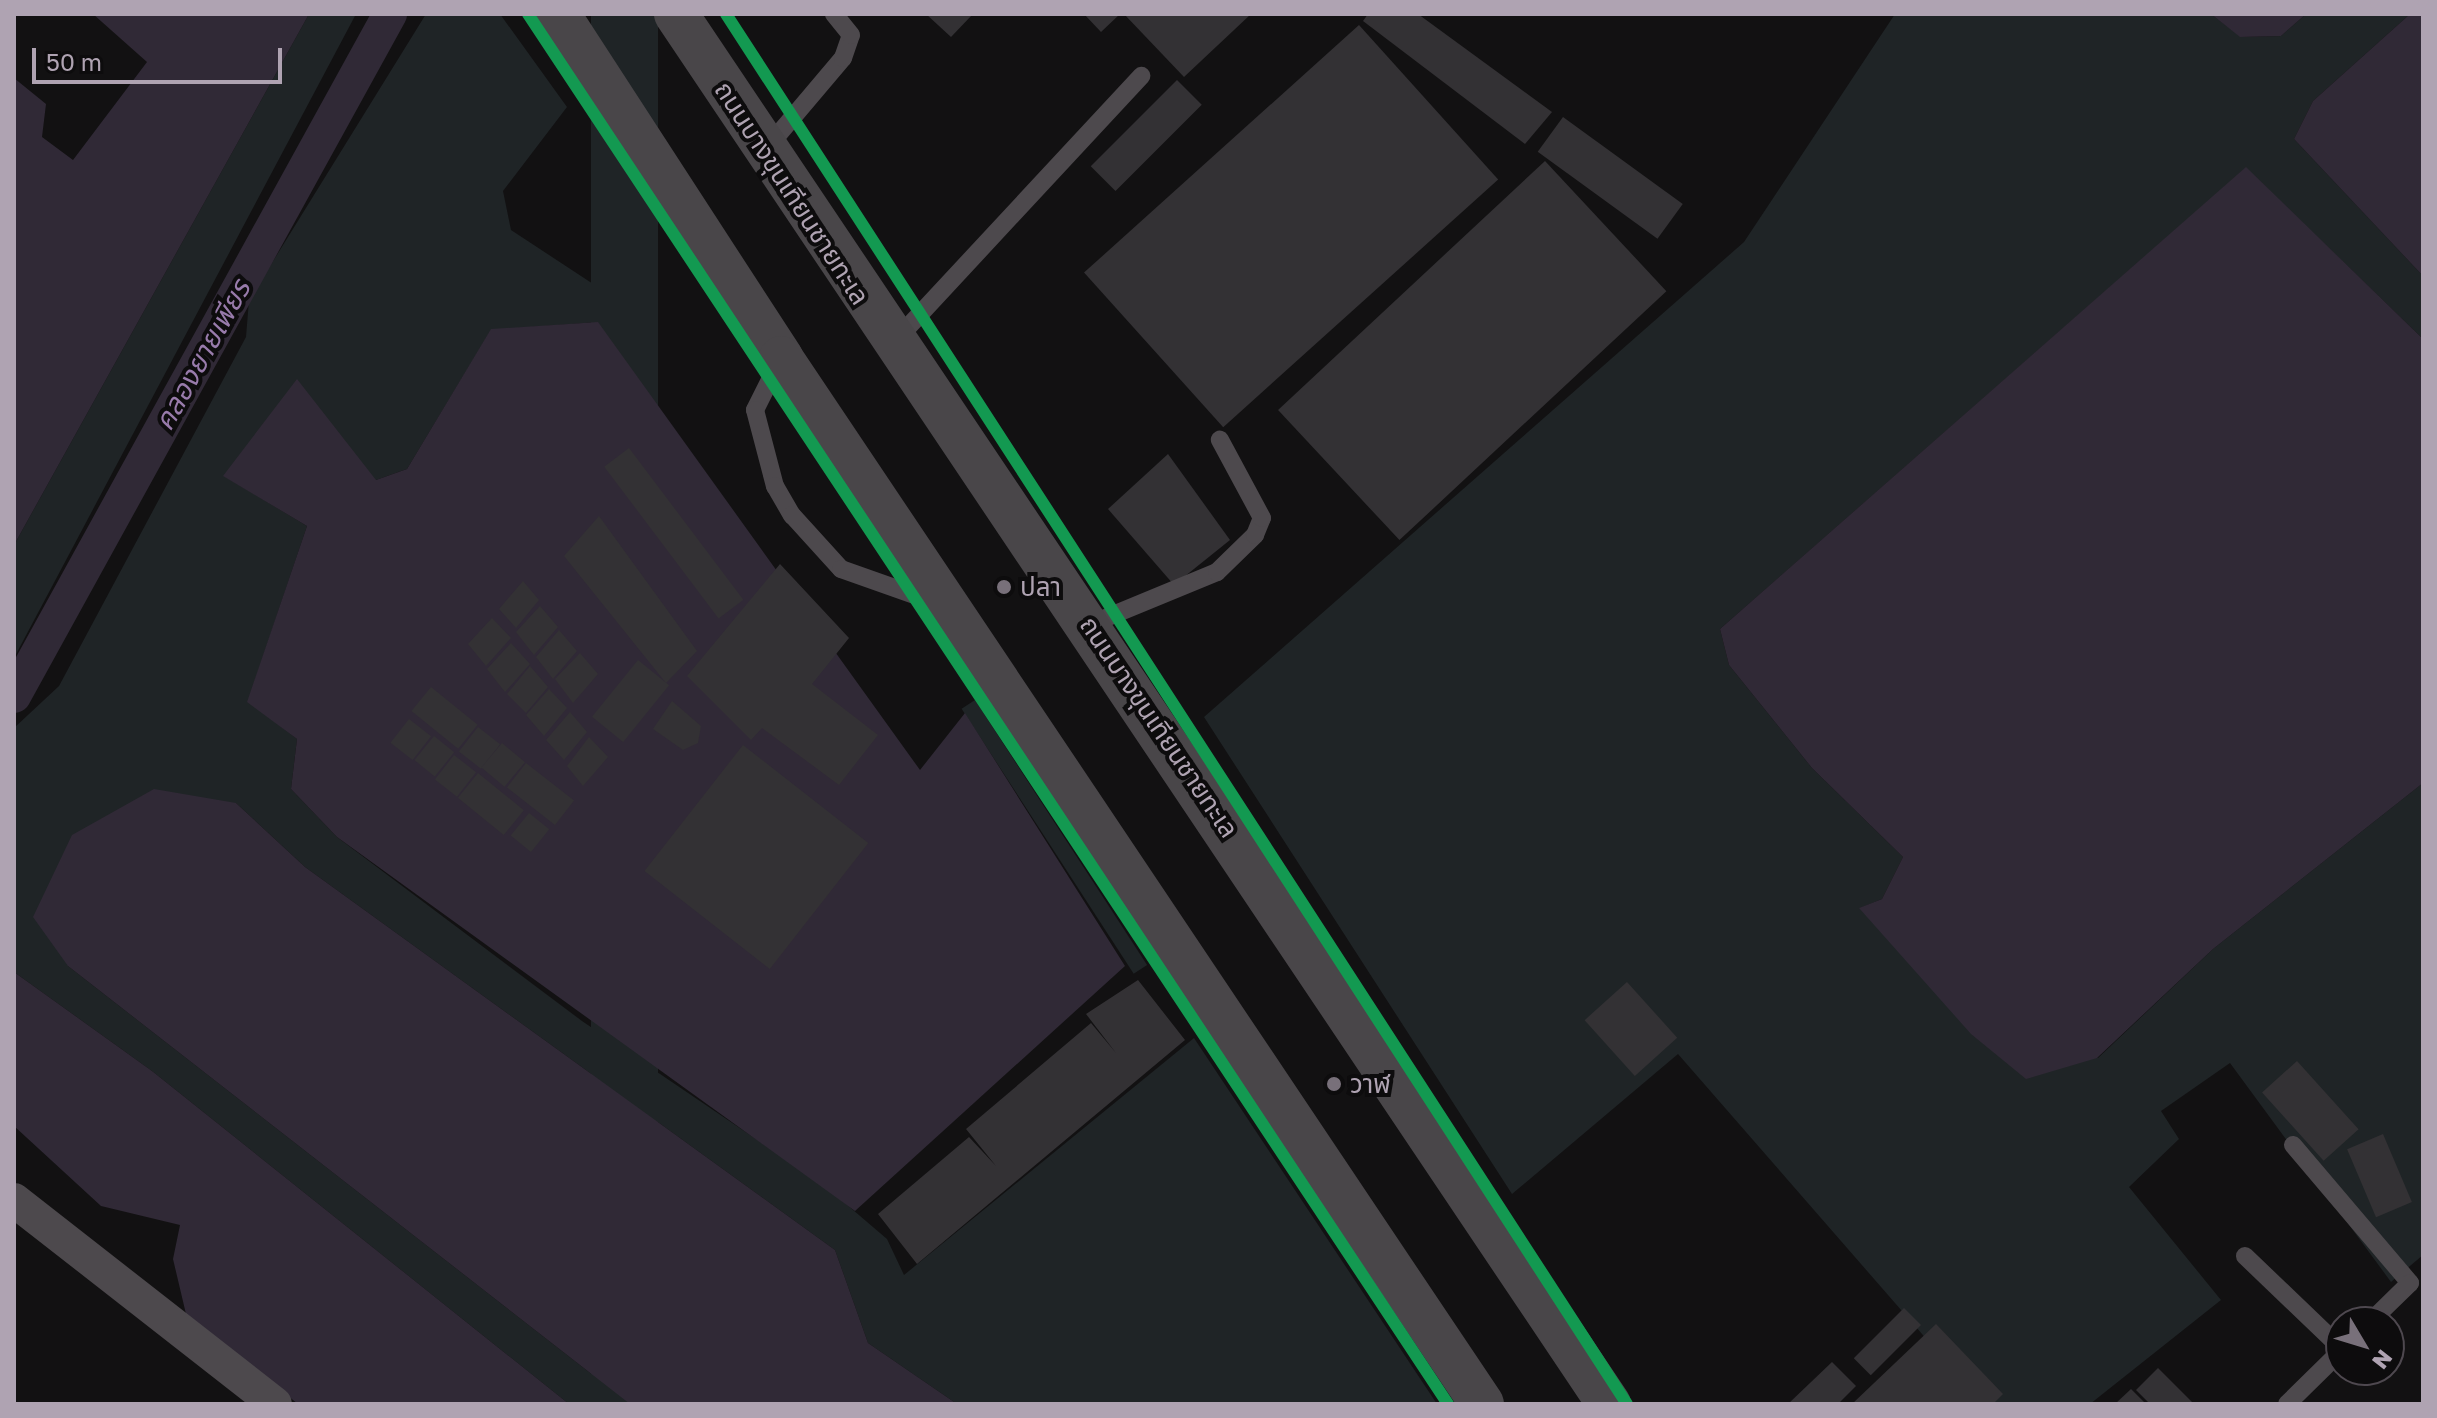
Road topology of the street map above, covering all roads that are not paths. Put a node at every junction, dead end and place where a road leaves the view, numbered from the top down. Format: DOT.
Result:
graph roads {
  1 [pos="558,14"];
  2 [pos="676,14"];
  3 [pos="834,14"];
  4 [pos="1141,76"];
  5 [pos="764,151"];
  6 [pos="892,345"];
  7 [pos="781,358"];
  8 [pos="1220,440"];
  9 [pos="947,606"];
  10 [pos="1091,624"];
  11 [pos="2293,1145"];
  12 [pos="14,1200"];
  13 [pos="2245,1256"];
  14 [pos="2416,1278"];
  15 [pos="2387,1306"];
  16 [pos="2325,1334"];
  17 [pos="2325,1365"];
  18 [pos="275,1404"];
  19 [pos="1482,1404"];
  20 [pos="1609,1404"];
  21 [pos="2287,1404"];
  1 -- 7 [label="main road"];
  2 -- 5 [label="main road, ถนนบางขุนเทียนชายทะเล"];
  3 -- 5 [label="lane"];
  4 -- 6 [label="lane"];
  5 -- 6 [label="main road, ถนนบางขุนเทียนชายทะเล"];
  6 -- 10 [label="main road, ถนนบางขุนเทียนชายทะเล"];
  7 -- 9 [label="main road"];
  7 -- 9 [label="lane"];
  8 -- 10 [label="lane"];
  9 -- 19 [label="main road"];
  10 -- 20 [label="main road, ถนนบางขุนเทียนชายทะเล"];
  11 -- 14 [label="lane"];
  12 -- 18 [label="street"];
  13 -- 16 [label="lane"];
  14 -- 15 [label="lane"];
  17 -- 21 [label="lane"];
}
